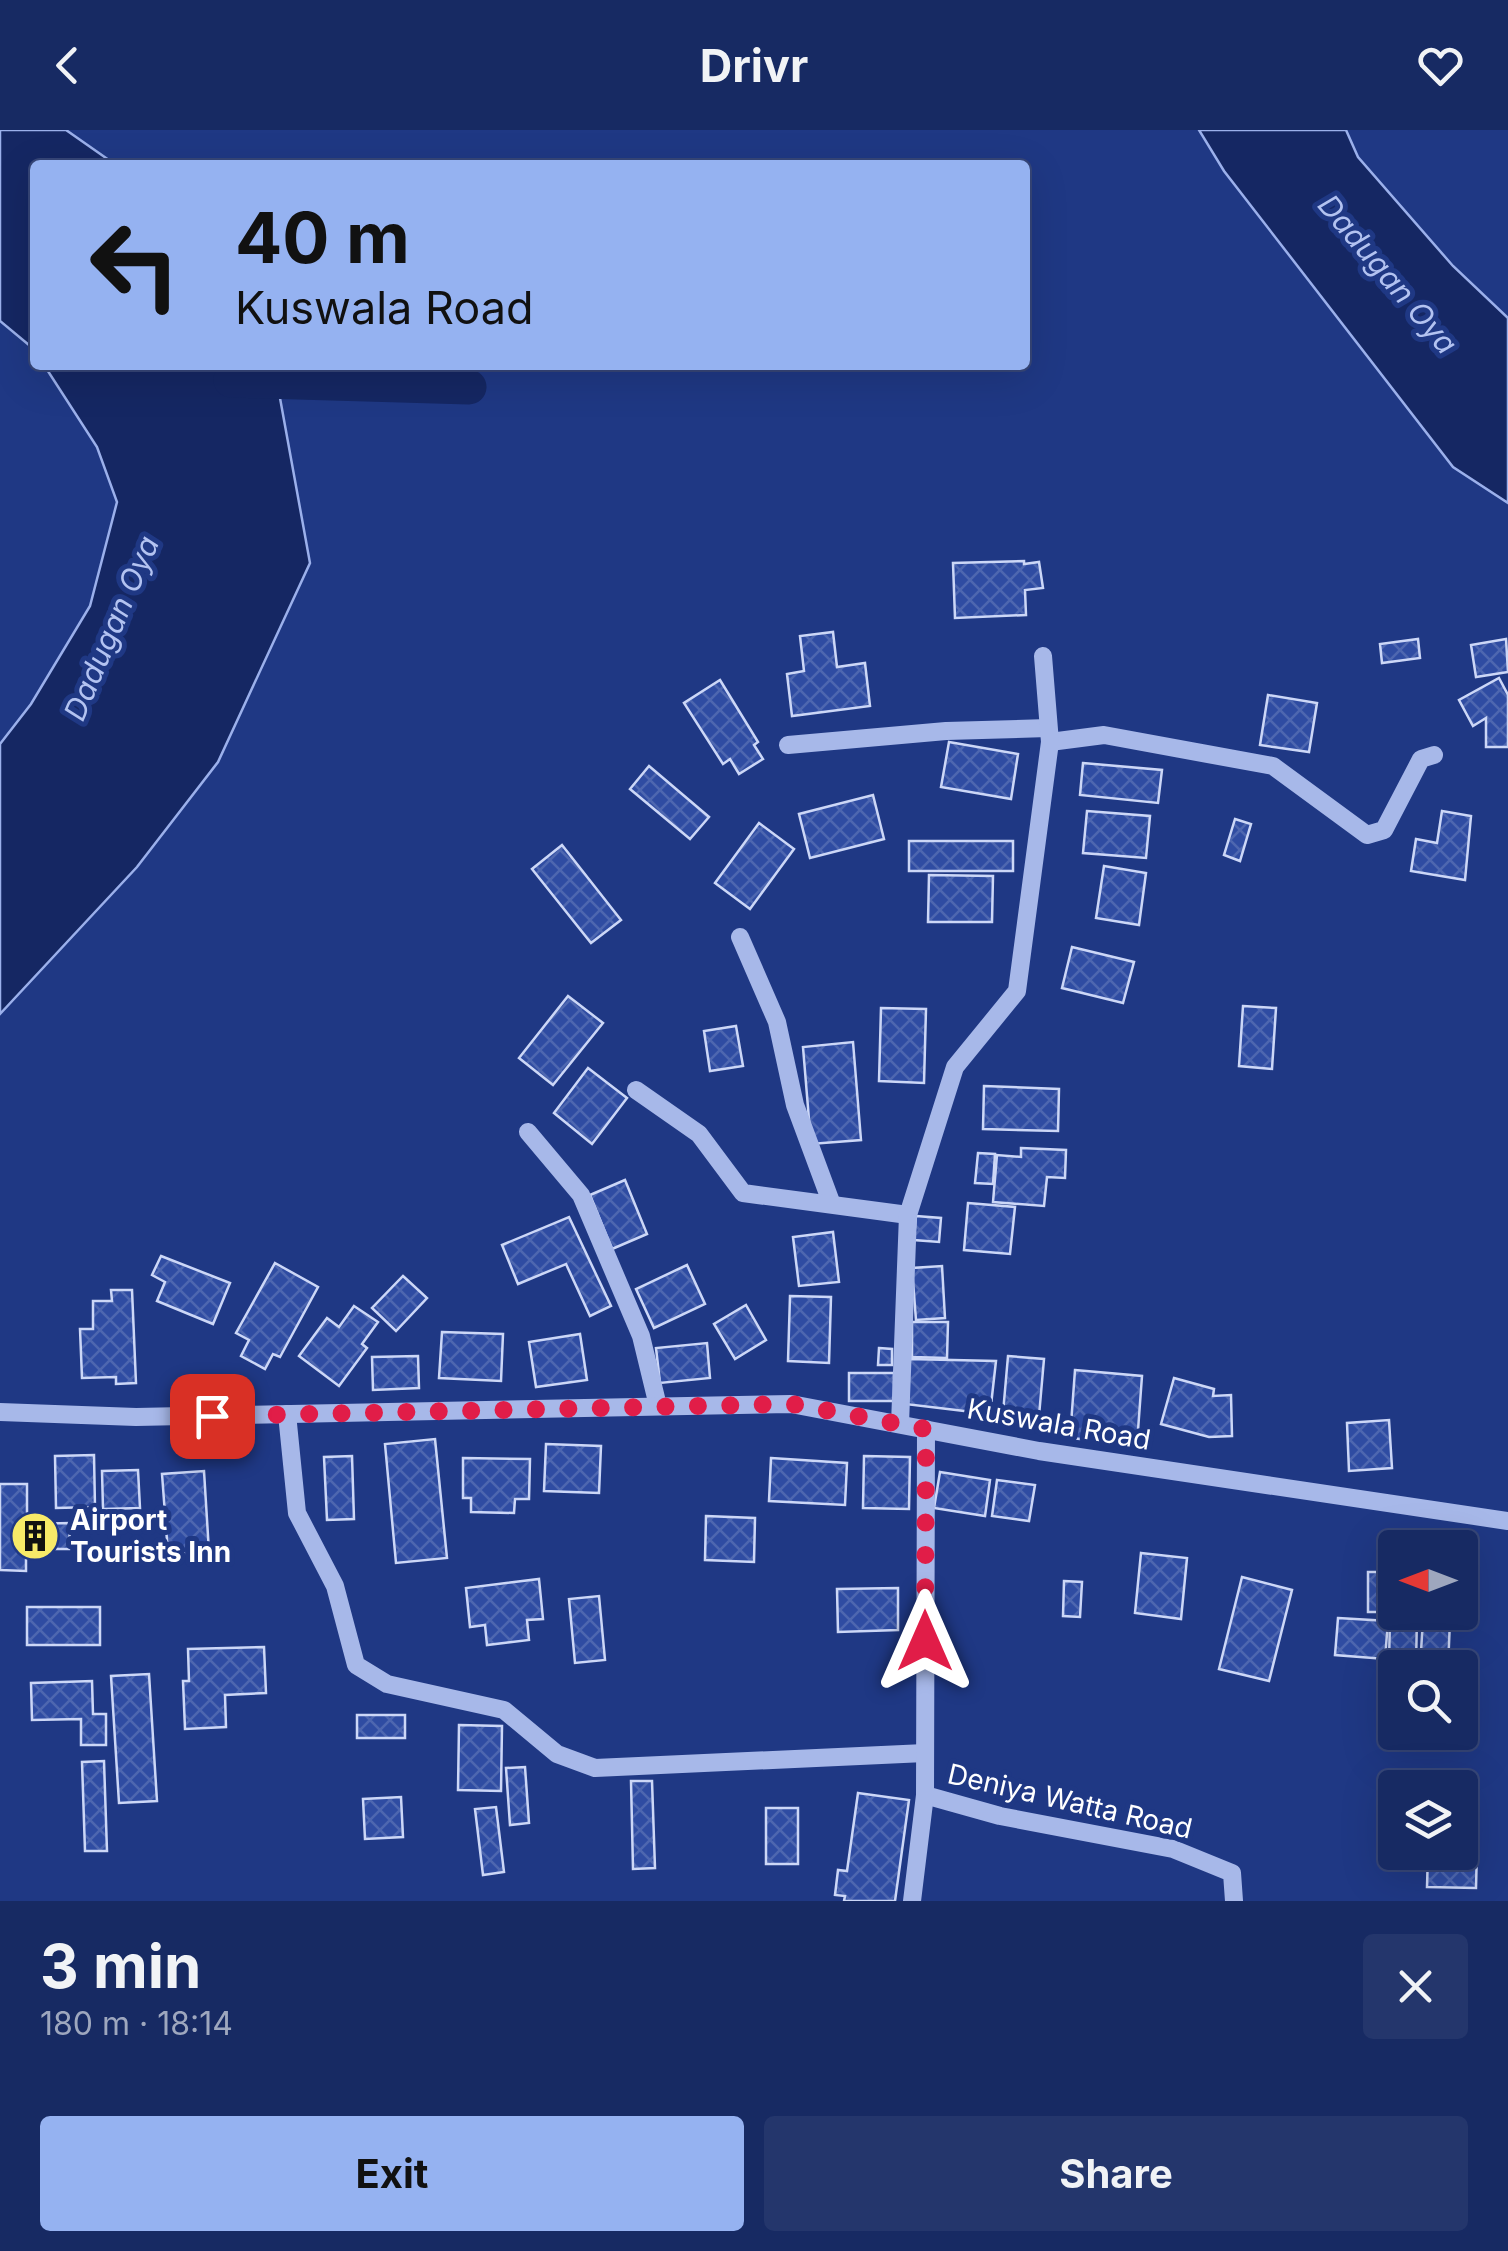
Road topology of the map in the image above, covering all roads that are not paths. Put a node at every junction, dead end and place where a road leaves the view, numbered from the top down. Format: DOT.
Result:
graph roads {
  1 [pos="1043,656"];
  2 [pos="1049,735"];
  3 [pos="788,744"];
  4 [pos="1434,755"];
  5 [pos="740,936"];
  6 [pos="636,1090"];
  7 [pos="528,1132"];
  8 [pos="831,1202"];
  9 [pos="908,1215"];
  10 [pos="658,1406"];
  11 [pos="0,1412"];
  12 [pos="287,1414"];
  13 [pos="900,1424"];
  14 [pos="926,1429"];
  15 [pos="1508,1521"];
  16 [pos="925,1754"];
  17 [pos="925,1795"];
  18 [pos="912,1901"];
  19 [pos="1234,1901"];
  1 -- 2 [label="street"];
  2 -- 3 [label="street"];
  2 -- 4 [label="street"];
  2 -- 9 [label="street"];
  5 -- 8 [label="street"];
  6 -- 8 [label="street"];
  7 -- 10 [label="street"];
  8 -- 9 [label="street"];
  9 -- 13 [label="street"];
  10 -- 12 [label="street, Kuswala Road"];
  10 -- 13 [label="street, Kuswala Road"];
  11 -- 12 [label="street, Kuswala Road"];
  12 -- 16 [label="street"];
  13 -- 14 [label="street, Kuswala Road"];
  14 -- 15 [label="street, Kuswala Road"];
  14 -- 16 [label="street"];
  16 -- 17 [label="street"];
  17 -- 18 [label="street"];
  17 -- 19 [label="street, Deniya Watta Road"];
}
